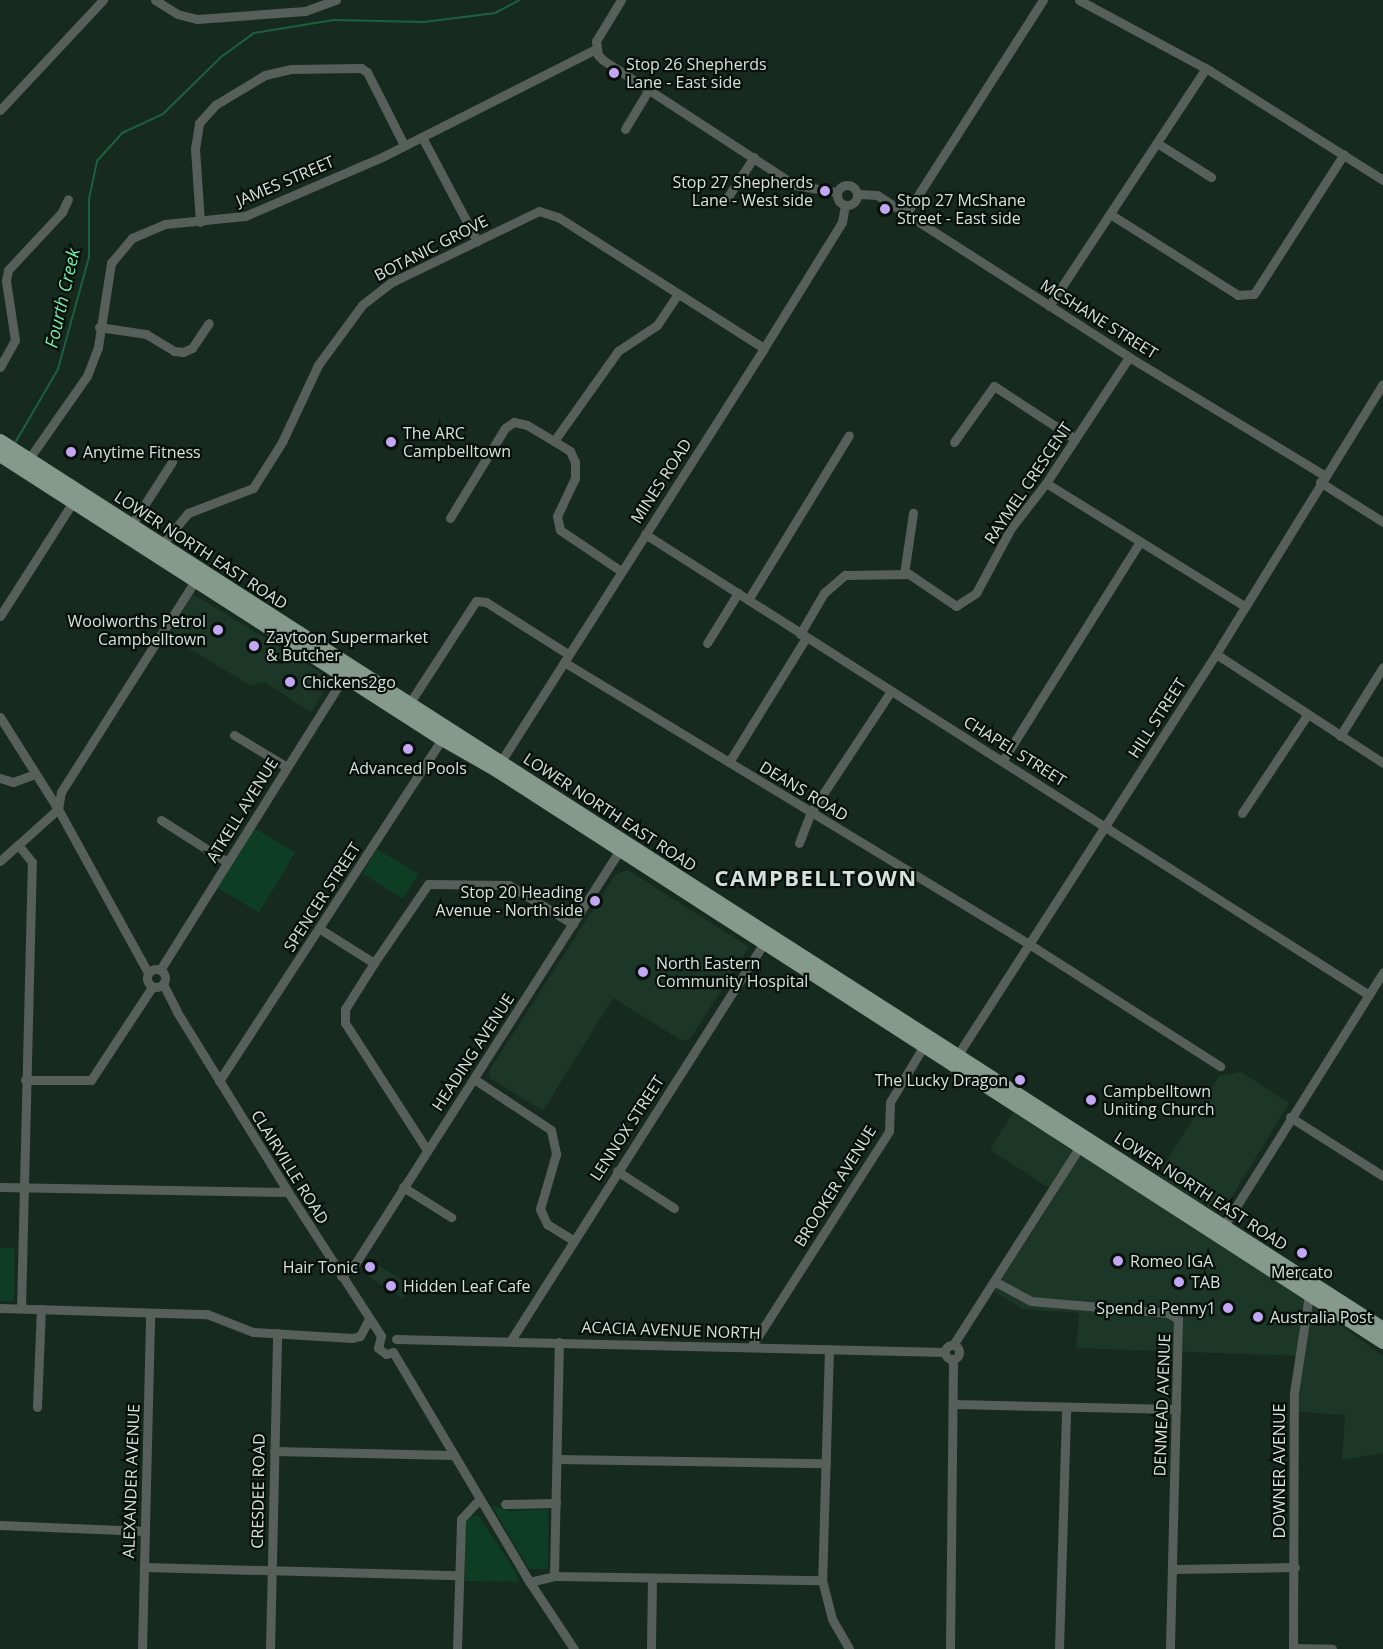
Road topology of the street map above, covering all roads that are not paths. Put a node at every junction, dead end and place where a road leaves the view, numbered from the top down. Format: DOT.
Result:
graph roads {
  1 [pos="155,0"];
  2 [pos="336,0"];
  3 [pos="621,0"];
  4 [pos="1043,0"];
  5 [pos="1078,0"];
  6 [pos="101,1"];
  7 [pos="596,48"];
  8 [pos="1205,69"];
  9 [pos="649,89"];
  10 [pos="1,107"];
  11 [pos="625,129"];
  12 [pos="422,137"];
  13 [pos="1157,143"];
  14 [pos="404,145"];
  15 [pos="1344,154"];
  16 [pos="754,157"];
  17 [pos="1211,177"];
  18 [pos="1383,180"];
  19 [pos="836,192"];
  20 [pos="857,194"];
  21 [pos="727,198"];
  22 [pos="68,199"];
  23 [pos="845,205"];
  24 [pos="906,214"];
  25 [pos="1110,214"];
  26 [pos="200,222"];
  27 [pos="477,241"];
  28 [pos="678,294"];
  29 [pos="1049,306"];
  30 [pos="208,323"];
  31 [pos="99,327"];
  32 [pos="764,348"];
  33 [pos="1129,357"];
  34 [pos="0,367"];
  35 [pos="1383,384"];
  36 [pos="849,435"];
  37 [pos="1075,439"];
  38 [pos="554,441"];
  39 [pos="954,442"];
  40 [pos="11,455"];
  41 [pos="172,462"];
  42 [pos="1322,478"];
  43 [pos="1046,483"];
  44 [pos="73,502"];
  45 [pos="913,513"];
  46 [pos="450,518"];
  47 [pos="1383,522"];
  48 [pos="132,524"];
  49 [pos="645,534"];
  50 [pos="1140,542"];
  51 [pos="158,549"];
  52 [pos="621,571"];
  53 [pos="904,574"];
  54 [pos="199,575"];
  55 [pos="738,593"];
  56 [pos="748,600"];
  57 [pos="1243,605"];
  58 [pos="0,616"];
  59 [pos="803,636"];
  60 [pos="707,643"];
  61 [pos="1216,654"];
  62 [pos="566,658"];
  63 [pos="1383,667"];
  64 [pos="347,671"];
  65 [pos="891,691"];
  66 [pos="409,704"];
  67 [pos="1307,715"];
  68 [pos="0,717"];
  69 [pos="445,734"];
  70 [pos="234,735"];
  71 [pos="1340,736"];
  72 [pos="1003,760"];
  73 [pos="729,762"];
  74 [pos="1383,763"];
  75 [pos="498,765"];
  76 [pos="287,767"];
  77 [pos="35,774"];
  78 [pos="0,778"];
  79 [pos="58,809"];
  80 [pos="811,813"];
  81 [pos="1242,813"];
  82 [pos="161,820"];
  83 [pos="1104,825"];
  84 [pos="799,843"];
  85 [pos="18,845"];
  86 [pos="623,847"];
  87 [pos="0,861"];
  88 [pos="227,862"];
  89 [pos="573,924"];
  90 [pos="320,929"];
  91 [pos="766,939"];
  92 [pos="1029,944"];
  93 [pos="374,963"];
  94 [pos="155,971"];
  95 [pos="1383,972"];
  96 [pos="157,986"];
  97 [pos="1369,994"];
  98 [pos="926,1042"];
  99 [pos="954,1060"];
  100 [pos="1220,1066"];
  101 [pos="474,1079"];
  102 [pos="25,1080"];
  103 [pos="219,1081"];
  104 [pos="1290,1117"];
  105 [pos="1083,1142"];
  106 [pos="427,1150"];
  107 [pos="617,1171"];
  108 [pos="1383,1176"];
  109 [pos="0,1186"];
  110 [pos="23,1187"];
  111 [pos="403,1187"];
  112 [pos="288,1192"];
  113 [pos="674,1208"];
  114 [pos="451,1217"];
  115 [pos="1221,1229"];
  116 [pos="573,1240"];
  117 [pos="341,1276"];
  118 [pos="994,1281"];
  119 [pos="1310,1295"];
  120 [pos="0,1308"];
  121 [pos="21,1308"];
  122 [pos="41,1309"];
  123 [pos="150,1313"];
  124 [pos="369,1319"];
  125 [pos="1383,1329"];
  126 [pos="277,1333"];
  127 [pos="381,1336"];
  128 [pos="396,1339"];
  129 [pos="511,1340"];
  130 [pos="559,1342"];
  131 [pos="1383,1342"];
  132 [pos="953,1345"];
  133 [pos="751,1347"];
  134 [pos="830,1349"];
  135 [pos="393,1352"];
  136 [pos="945,1352"];
  137 [pos="953,1359"];
  138 [pos="954,1404"];
  139 [pos="37,1407"];
  140 [pos="1066,1407"];
  141 [pos="1176,1409"];
  142 [pos="274,1452"];
  143 [pos="452,1455"];
  144 [pos="557,1459"];
  145 [pos="826,1463"];
  146 [pos="479,1500"];
  147 [pos="556,1503"];
  148 [pos="505,1504"];
  149 [pos="0,1526"];
  150 [pos="145,1531"];
  151 [pos="144,1567"];
  152 [pos="1295,1567"];
  153 [pos="1172,1569"];
  154 [pos="271,1570"];
  155 [pos="458,1575"];
  156 [pos="554,1576"];
  157 [pos="652,1579"];
  158 [pos="822,1581"];
  159 [pos="529,1582"];
  160 [pos="1293,1648"];
  161 [pos="141,1649"];
  162 [pos="270,1649"];
  163 [pos="457,1649"];
  164 [pos="572,1649"];
  165 [pos="651,1649"];
  166 [pos="849,1649"];
  167 [pos="950,1649"];
  168 [pos="1059,1649"];
  169 [pos="1170,1649"];
  170 [pos="1332,1649"];
  1 -- 2 [label="street"];
  3 -- 7 [label="street"];
  4 -- 24 [label="street"];
  5 -- 8 [label="street"];
  6 -- 10 [label="street"];
  7 -- 9 [label="street"];
  7 -- 12 [label="street, JAMES STREET"];
  8 -- 13 [label="street"];
  8 -- 15 [label="street"];
  9 -- 11 [label="street"];
  9 -- 16 [label="street"];
  12 -- 14 [label="street, JAMES STREET"];
  12 -- 27 [label="street"];
  13 -- 17 [label="street"];
  13 -- 25 [label="street"];
  14 -- 26 [label="street, JAMES STREET"];
  14 -- 26 [label="street"];
  15 -- 18 [label="street"];
  15 -- 25 [label="street"];
  16 -- 19 [label="street"];
  16 -- 21 [label="street"];
  19 -- 20 [label="street"];
  19 -- 23 [label="street"];
  20 -- 23 [label="street"];
  20 -- 24 [label="street, MCSHANE STREET"];
  22 -- 34 [label="street"];
  23 -- 32 [label="street, MINES ROAD"];
  24 -- 29 [label="street, MCSHANE STREET"];
  25 -- 29 [label="street"];
  26 -- 31 [label="street, JAMES STREET"];
  27 -- 28 [label="street, BOTANIC GROVE"];
  27 -- 51 [label="street, BOTANIC GROVE"];
  28 -- 32 [label="street, BOTANIC GROVE"];
  28 -- 38 [label="street"];
  29 -- 33 [label="street, MCSHANE STREET"];
  30 -- 31 [label="street"];
  31 -- 40 [label="street, JAMES STREET"];
  32 -- 49 [label="street, MINES ROAD"];
  33 -- 37 [label="street, RAYMEL CRESCENT"];
  33 -- 42 [label="street, MCSHANE STREET"];
  35 -- 42 [label="street, HILL STREET"];
  36 -- 56 [label="street"];
  37 -- 39 [label="street"];
  37 -- 43 [label="street, RAYMEL CRESCENT"];
  38 -- 46 [label="street"];
  38 -- 52 [label="street"];
  40 -- 44 [label="main road, LOWER NORTH EAST ROAD"];
  40 -- 48 [label="main road, LOWER NORTH EAST ROAD"];
  41 -- 48 [label="street"];
  42 -- 47 [label="street, MCSHANE STREET"];
  42 -- 57 [label="street, HILL STREET"];
  43 -- 50 [label="street"];
  43 -- 53 [label="street, RAYMEL CRESCENT"];
  44 -- 51 [label="main road, LOWER NORTH EAST ROAD"];
  44 -- 58 [label="street"];
  45 -- 53 [label="street"];
  48 -- 51 [label="main road, LOWER NORTH EAST ROAD"];
  49 -- 52 [label="street, MINES ROAD"];
  49 -- 55 [label="street, CHAPEL STREET"];
  50 -- 57 [label="street"];
  50 -- 72 [label="street"];
  51 -- 54 [label="main road, LOWER NORTH EAST ROAD"];
  52 -- 62 [label="street, MINES ROAD"];
  53 -- 59 [label="street"];
  54 -- 64 [label="main road, LOWER NORTH EAST ROAD"];
  54 -- 79 [label="street"];
  55 -- 56 [label="street, CHAPEL STREET"];
  55 -- 60 [label="street"];
  56 -- 59 [label="street, CHAPEL STREET"];
  57 -- 61 [label="street, HILL STREET"];
  59 -- 65 [label="street, CHAPEL STREET"];
  59 -- 73 [label="street"];
  61 -- 67 [label="street"];
  61 -- 83 [label="street, HILL STREET"];
  62 -- 66 [label="street, DEANS ROAD"];
  62 -- 73 [label="street, DEANS ROAD"];
  62 -- 75 [label="street, MINES ROAD"];
  63 -- 71 [label="street"];
  64 -- 66 [label="main road, LOWER NORTH EAST ROAD"];
  64 -- 69 [label="main road, LOWER NORTH EAST ROAD"];
  64 -- 76 [label="street, ATKELL AVENUE"];
  65 -- 72 [label="street, CHAPEL STREET"];
  65 -- 80 [label="street"];
  66 -- 69 [label="main road, LOWER NORTH EAST ROAD"];
  67 -- 71 [label="street"];
  67 -- 81 [label="street"];
  68 -- 77 [label="street"];
  69 -- 75 [label="main road, LOWER NORTH EAST ROAD"];
  69 -- 90 [label="street, SPENCER STREET"];
  70 -- 76 [label="street"];
  71 -- 74 [label="street"];
  72 -- 83 [label="street, CHAPEL STREET"];
  73 -- 80 [label="street, DEANS ROAD"];
  75 -- 86 [label="main road, LOWER NORTH EAST ROAD"];
  76 -- 88 [label="street, ATKELL AVENUE"];
  77 -- 78 [label="street"];
  77 -- 79 [label="street"];
  79 -- 85 [label="street"];
  79 -- 94 [label="street"];
  80 -- 84 [label="street"];
  80 -- 92 [label="street, DEANS ROAD"];
  82 -- 88 [label="street"];
  83 -- 92 [label="street, HILL STREET"];
  83 -- 97 [label="street, CHAPEL STREET"];
  85 -- 87 [label="street"];
  85 -- 102 [label="street"];
  86 -- 89 [label="street, HEADING AVENUE"];
  86 -- 91 [label="main road, LOWER NORTH EAST ROAD"];
  88 -- 94 [label="street, ATKELL AVENUE"];
  89 -- 93 [label="street"];
  89 -- 101 [label="street, HEADING AVENUE"];
  90 -- 93 [label="street"];
  90 -- 103 [label="street, SPENCER STREET"];
  91 -- 98 [label="main road, LOWER NORTH EAST ROAD"];
  91 -- 107 [label="street, LENNOX STREET"];
  92 -- 99 [label="street, HILL STREET"];
  92 -- 100 [label="street, DEANS ROAD"];
  93 -- 106 [label="street"];
  94 -- 96 [label="street"];
  94 -- 96 [label="street"];
  95 -- 97 [label="street"];
  96 -- 102 [label="street"];
  96 -- 103 [label="street, CLAIRVILLE ROAD"];
  97 -- 104 [label="street"];
  98 -- 99 [label="main road, LOWER NORTH EAST ROAD"];
  98 -- 133 [label="street, BROOKER AVENUE"];
  99 -- 105 [label="main road, LOWER NORTH EAST ROAD"];
  101 -- 106 [label="street, HEADING AVENUE"];
  101 -- 116 [label="street"];
  102 -- 110 [label="street"];
  103 -- 112 [label="street, CLAIRVILLE ROAD"];
  104 -- 108 [label="street"];
  104 -- 115 [label="street"];
  105 -- 115 [label="main road, LOWER NORTH EAST ROAD"];
  105 -- 118 [label="street"];
  106 -- 111 [label="street, HEADING AVENUE"];
  107 -- 113 [label="street"];
  107 -- 116 [label="street, LENNOX STREET"];
  109 -- 110 [label="street"];
  110 -- 112 [label="street"];
  110 -- 121 [label="street"];
  111 -- 114 [label="street"];
  111 -- 117 [label="street, HEADING AVENUE"];
  112 -- 117 [label="street, CLAIRVILLE ROAD"];
  115 -- 119 [label="main road, LOWER NORTH EAST ROAD"];
  115 -- 125 [label="main road, LOWER NORTH EAST ROAD"];
  116 -- 129 [label="street, LENNOX STREET"];
  117 -- 124 [label="street, CLAIRVILLE ROAD"];
  118 -- 132 [label="street"];
  118 -- 141 [label="street, DENMEAD AVENUE"];
  119 -- 131 [label="main road, LOWER NORTH EAST ROAD"];
  119 -- 152 [label="street, DOWNER AVENUE"];
  120 -- 121 [label="street"];
  121 -- 122 [label="street"];
  122 -- 123 [label="street"];
  122 -- 139 [label="street"];
  123 -- 126 [label="street"];
  123 -- 150 [label="street, ALEXANDER AVENUE"];
  124 -- 126 [label="street"];
  124 -- 127 [label="street, CLAIRVILLE ROAD"];
  126 -- 142 [label="street, CRESDEE ROAD"];
  127 -- 128 [label="street"];
  127 -- 135 [label="street"];
  128 -- 129 [label="street, ACACIA AVENUE NORTH"];
  128 -- 135 [label="street"];
  129 -- 130 [label="street, ACACIA AVENUE NORTH"];
  130 -- 133 [label="street, ACACIA AVENUE NORTH"];
  130 -- 144 [label="street"];
  132 -- 136 [label="street"];
  132 -- 137 [label="street"];
  133 -- 134 [label="street, ACACIA AVENUE NORTH"];
  134 -- 136 [label="street, ACACIA AVENUE NORTH"];
  134 -- 145 [label="street"];
  135 -- 143 [label="street"];
  136 -- 137 [label="street"];
  137 -- 138 [label="street"];
  138 -- 140 [label="street"];
  138 -- 167 [label="street"];
  140 -- 141 [label="street"];
  140 -- 168 [label="street"];
  141 -- 153 [label="street, DENMEAD AVENUE"];
  142 -- 143 [label="street"];
  142 -- 154 [label="street, CRESDEE ROAD"];
  143 -- 146 [label="street"];
  144 -- 145 [label="street"];
  144 -- 147 [label="street"];
  145 -- 158 [label="street"];
  146 -- 155 [label="street"];
  146 -- 159 [label="street"];
  147 -- 148 [label="street"];
  147 -- 156 [label="street"];
  149 -- 150 [label="street"];
  150 -- 151 [label="street, ALEXANDER AVENUE"];
  151 -- 154 [label="street"];
  151 -- 161 [label="street, ALEXANDER AVENUE"];
  152 -- 153 [label="street"];
  152 -- 160 [label="street, DOWNER AVENUE"];
  153 -- 169 [label="street, DENMEAD AVENUE"];
  154 -- 155 [label="street"];
  154 -- 162 [label="street, CRESDEE ROAD"];
  155 -- 163 [label="street"];
  156 -- 157 [label="street"];
  156 -- 159 [label="street"];
  157 -- 158 [label="street"];
  157 -- 165 [label="street"];
  158 -- 166 [label="street"];
  159 -- 164 [label="street"];
  160 -- 170 [label="street, DOWNER AVENUE"];
}
